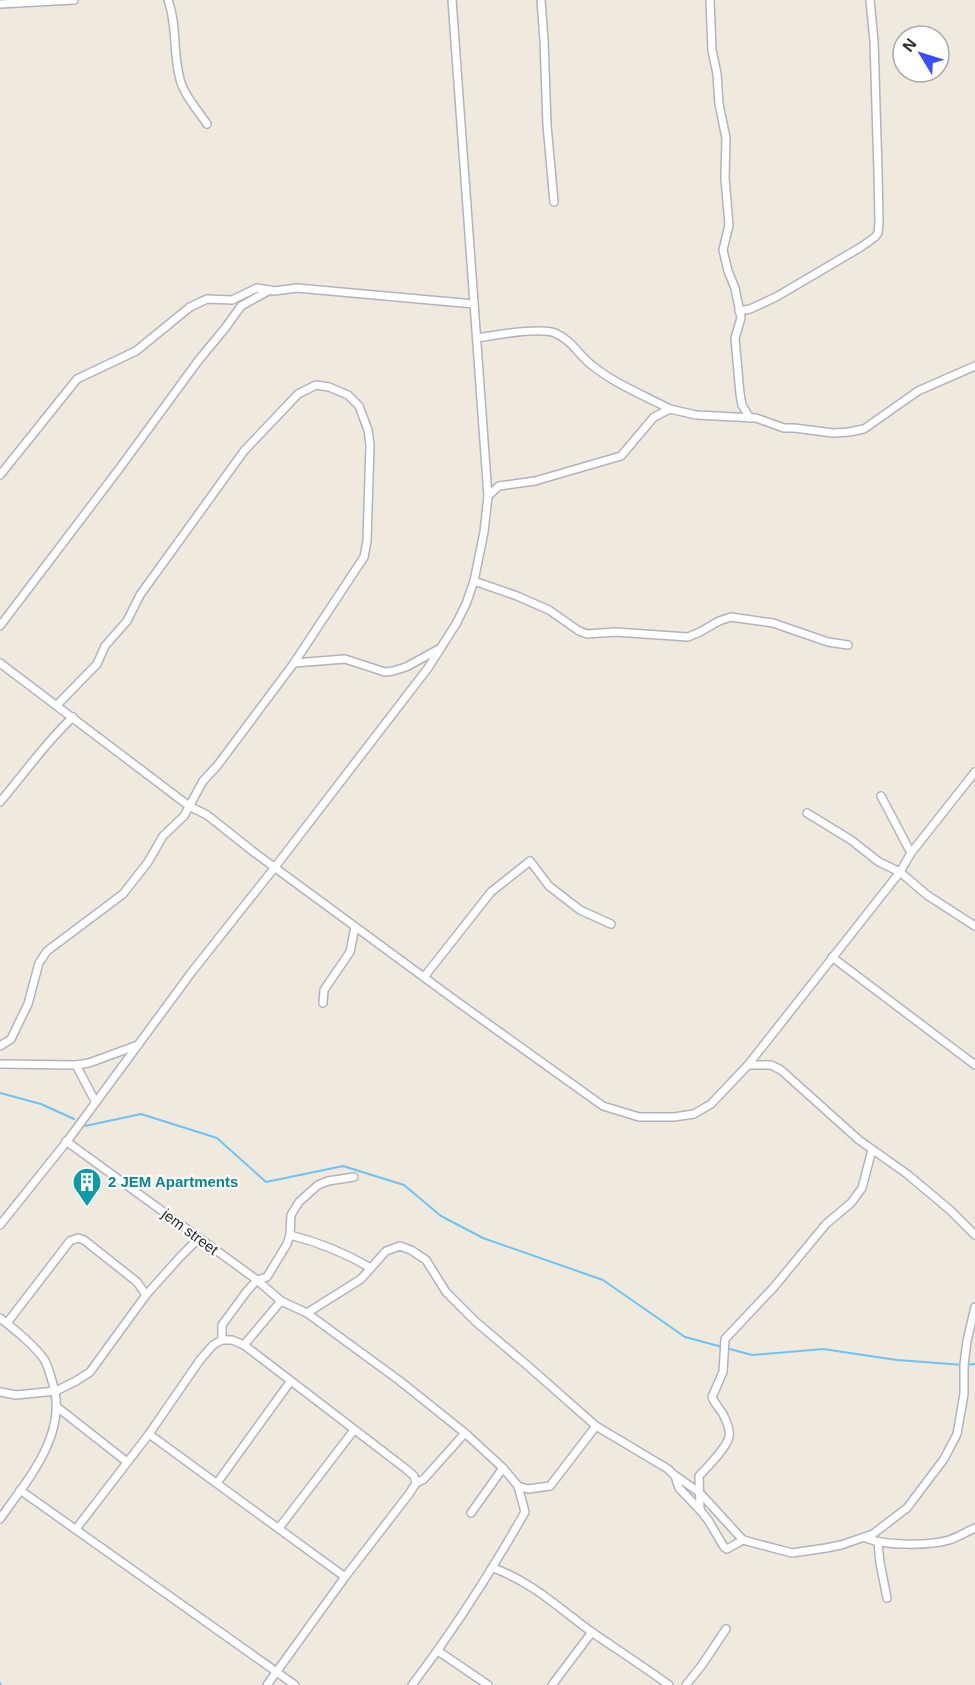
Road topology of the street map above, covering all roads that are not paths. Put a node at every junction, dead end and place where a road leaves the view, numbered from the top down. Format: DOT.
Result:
graph roads {
  1 [pos="66,0"];
  2 [pos="75,0"];
  3 [pos="168,0"];
  4 [pos="452,0"];
  5 [pos="541,0"];
  6 [pos="710,0"];
  7 [pos="870,0"];
  8 [pos="0,4"];
  9 [pos="207,124"];
  10 [pos="554,202"];
  11 [pos="270,290"];
  12 [pos="474,304"];
  13 [pos="739,311"];
  14 [pos="477,338"];
  15 [pos="975,366"];
  16 [pos="670,409"];
  17 [pos="750,418"];
  18 [pos="0,475"];
  19 [pos="488,496"];
  20 [pos="474,581"];
  21 [pos="0,626"];
  22 [pos="848,645"];
  23 [pos="441,648"];
  24 [pos="0,663"];
  25 [pos="294,663"];
  26 [pos="57,705"];
  27 [pos="73,717"];
  28 [pos="975,772"];
  29 [pos="880,796"];
  30 [pos="0,802"];
  31 [pos="189,806"];
  32 [pos="807,813"];
  33 [pos="911,853"];
  34 [pos="275,867"];
  35 [pos="900,872"];
  36 [pos="611,924"];
  37 [pos="356,927"];
  38 [pos="975,927"];
  39 [pos="832,957"];
  40 [pos="424,977"];
  41 [pos="323,1003"];
  42 [pos="139,1045"];
  43 [pos="0,1046"];
  44 [pos="0,1064"];
  45 [pos="76,1065"];
  46 [pos="748,1065"];
  47 [pos="975,1065"];
  48 [pos="95,1101"];
  49 [pos="66,1141"];
  50 [pos="872,1150"];
  51 [pos="354,1177"];
  52 [pos="0,1225"];
  53 [pos="290,1235"];
  54 [pos="975,1235"];
  55 [pos="198,1239"];
  56 [pos="371,1268"];
  57 [pos="257,1280"];
  58 [pos="146,1295"];
  59 [pos="281,1301"];
  60 [pos="975,1307"];
  61 [pos="307,1313"];
  62 [pos="0,1317"];
  63 [pos="7,1323"];
  64 [pos="222,1340"];
  65 [pos="244,1345"];
  66 [pos="290,1382"];
  67 [pos="56,1391"];
  68 [pos="0,1392"];
  69 [pos="57,1407"];
  70 [pos="596,1426"];
  71 [pos="354,1430"];
  72 [pos="465,1433"];
  73 [pos="149,1434"];
  74 [pos="127,1462"];
  75 [pos="503,1468"];
  76 [pos="675,1476"];
  77 [pos="416,1483"];
  78 [pos="217,1484"];
  79 [pos="518,1485"];
  80 [pos="20,1490"];
  81 [pos="700,1493"];
  82 [pos="700,1510"];
  83 [pos="471,1513"];
  84 [pos="0,1518"];
  85 [pos="279,1528"];
  86 [pos="975,1528"];
  87 [pos="76,1529"];
  88 [pos="864,1537"];
  89 [pos="743,1540"];
  90 [pos="878,1542"];
  91 [pos="493,1568"];
  92 [pos="345,1577"];
  93 [pos="887,1598"];
  94 [pos="726,1629"];
  95 [pos="592,1632"];
  96 [pos="438,1651"];
  97 [pos="276,1672"];
  98 [pos="267,1685"];
  99 [pos="295,1685"];
  100 [pos="412,1685"];
  101 [pos="488,1685"];
  102 [pos="552,1685"];
  103 [pos="669,1685"];
  104 [pos="686,1685"];
  1 -- 2 [label="street"];
  1 -- 8 [label="street"];
  3 -- 9 [label="street"];
  4 -- 12 [label="street"];
  5 -- 10 [label="street"];
  6 -- 13 [label="street"];
  7 -- 13 [label="street"];
  11 -- 12 [label="street"];
  11 -- 18 [label="street"];
  11 -- 21 [label="street"];
  12 -- 14 [label="street"];
  13 -- 17 [label="street"];
  14 -- 16 [label="street"];
  14 -- 19 [label="street"];
  15 -- 17 [label="street"];
  16 -- 17 [label="street"];
  16 -- 19 [label="street"];
  19 -- 20 [label="street"];
  20 -- 22 [label="street"];
  20 -- 23 [label="street"];
  23 -- 25 [label="street"];
  23 -- 34 [label="street"];
  24 -- 26 [label="street"];
  25 -- 26 [label="street"];
  25 -- 31 [label="street"];
  26 -- 27 [label="street"];
  27 -- 30 [label="street"];
  27 -- 31 [label="street"];
  28 -- 33 [label="street"];
  29 -- 33 [label="street"];
  31 -- 34 [label="street"];
  31 -- 43 [label="street"];
  32 -- 35 [label="street"];
  33 -- 35 [label="street"];
  34 -- 37 [label="street"];
  34 -- 42 [label="street"];
  35 -- 38 [label="street"];
  35 -- 39 [label="street"];
  36 -- 40 [label="street"];
  37 -- 40 [label="street"];
  37 -- 41 [label="street"];
  39 -- 46 [label="street"];
  39 -- 47 [label="street"];
  40 -- 46 [label="street"];
  42 -- 45 [label="street"];
  42 -- 48 [label="street"];
  44 -- 45 [label="street"];
  45 -- 48 [label="street"];
  46 -- 50 [label="street"];
  48 -- 49 [label="street"];
  49 -- 52 [label="street"];
  49 -- 55 [label="street, jem street"];
  50 -- 54 [label="street"];
  50 -- 81 [label="street"];
  51 -- 53 [label="street"];
  53 -- 56 [label="street"];
  53 -- 57 [label="street"];
  55 -- 57 [label="street, jem street"];
  55 -- 58 [label="street"];
  56 -- 61 [label="street"];
  56 -- 70 [label="street"];
  57 -- 59 [label="street, jem street"];
  57 -- 64 [label="street"];
  58 -- 63 [label="street"];
  58 -- 67 [label="street"];
  59 -- 61 [label="street, jem street"];
  59 -- 65 [label="street"];
  60 -- 88 [label="street"];
  61 -- 72 [label="street, jem street"];
  62 -- 63 [label="street"];
  63 -- 67 [label="street"];
  64 -- 65 [label="street"];
  64 -- 73 [label="street"];
  65 -- 66 [label="street"];
  66 -- 71 [label="street"];
  66 -- 78 [label="street"];
  67 -- 68 [label="street"];
  67 -- 69 [label="street"];
  69 -- 74 [label="street"];
  69 -- 80 [label="street"];
  70 -- 76 [label="street"];
  70 -- 79 [label="street"];
  71 -- 77 [label="street"];
  71 -- 85 [label="street"];
  72 -- 75 [label="street, jem street"];
  72 -- 77 [label="street"];
  73 -- 74 [label="street"];
  73 -- 78 [label="street"];
  74 -- 87 [label="street"];
  75 -- 79 [label="street, jem street"];
  75 -- 83 [label="street"];
  76 -- 81 [label="street"];
  76 -- 82 [label="street"];
  77 -- 92 [label="street"];
  78 -- 85 [label="street"];
  79 -- 91 [label="street"];
  80 -- 84 [label="street"];
  80 -- 87 [label="street"];
  81 -- 82 [label="street"];
  81 -- 89 [label="street"];
  82 -- 89 [label="street"];
  85 -- 92 [label="street"];
  86 -- 90 [label="street"];
  87 -- 97 [label="street"];
  88 -- 89 [label="street"];
  88 -- 90 [label="street"];
  90 -- 93 [label="street"];
  91 -- 95 [label="street"];
  91 -- 96 [label="street"];
  92 -- 97 [label="street"];
  94 -- 104 [label="street"];
  95 -- 102 [label="street"];
  95 -- 103 [label="street"];
  96 -- 100 [label="street"];
  96 -- 101 [label="street"];
  97 -- 98 [label="street"];
  97 -- 99 [label="street"];
}
